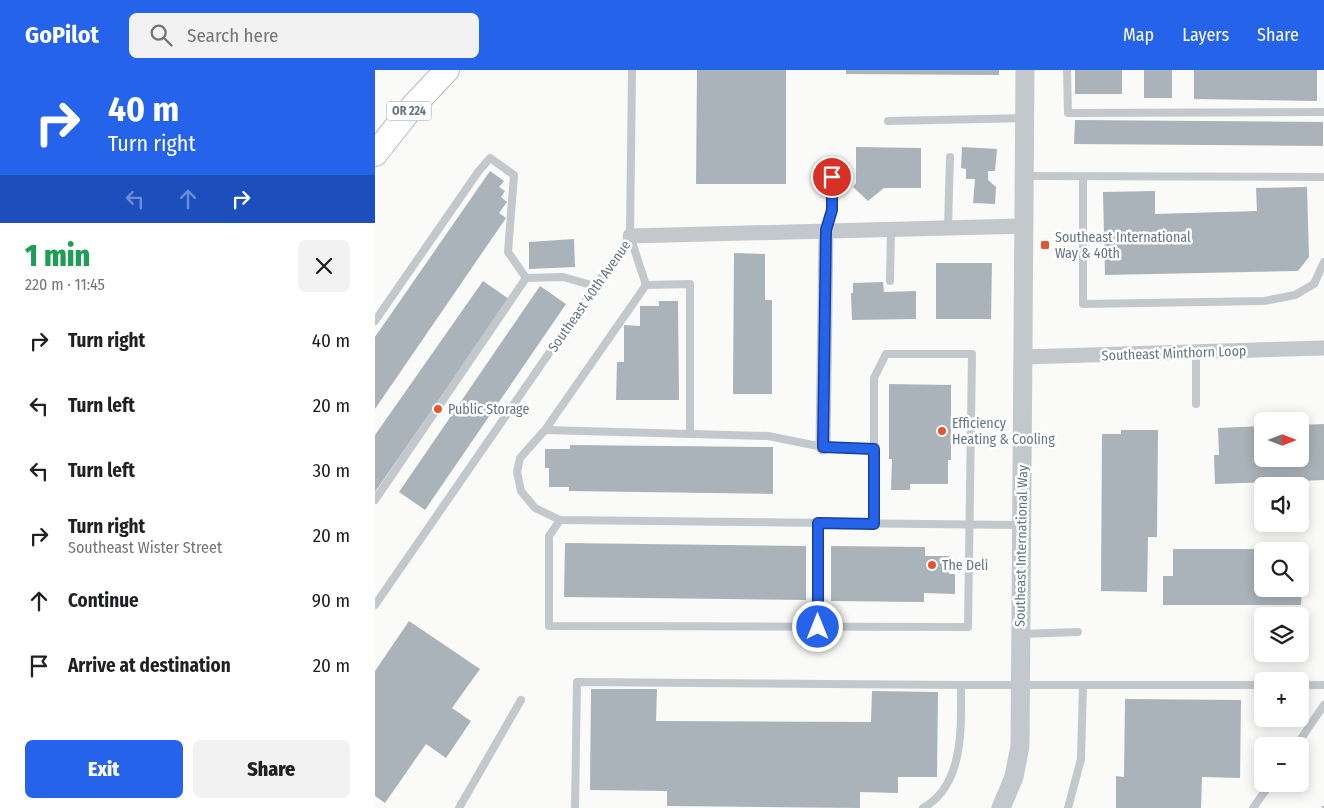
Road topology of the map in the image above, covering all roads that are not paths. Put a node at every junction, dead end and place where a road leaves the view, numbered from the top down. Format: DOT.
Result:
graph roads {
  1 [pos="447,70"];
  2 [pos="632,70"];
  3 [pos="1025,70"];
  4 [pos="1067,70"];
  5 [pos="1324,112"];
  6 [pos="1025,118"];
  7 [pos="887,121"];
  8 [pos="375,154"];
  9 [pos="950,157"];
  10 [pos="832,161"];
  11 [pos="1024,176"];
  12 [pos="1083,177"];
  13 [pos="1324,177"];
  14 [pos="1023,226"];
  15 [pos="949,227"];
  16 [pos="891,229"];
  17 [pos="826,230"];
  18 [pos="630,236"];
  19 [pos="1324,262"];
  20 [pos="526,278"];
  21 [pos="890,281"];
  22 [pos="646,285"];
  23 [pos="595,286"];
  24 [pos="375,321"];
  25 [pos="1324,348"];
  26 [pos="1196,352"];
  27 [pos="1023,357"];
  28 [pos="1196,404"];
  29 [pos="545,430"];
  30 [pos="690,434"];
  31 [pos="823,447"];
  32 [pos="874,449"];
  33 [pos="375,500"];
  34 [pos="560,520"];
  35 [pos="818,523"];
  36 [pos="874,524"];
  37 [pos="970,525"];
  38 [pos="1021,525"];
  39 [pos="375,605"];
  40 [pos="818,627"];
  41 [pos="1078,632"];
  42 [pos="1020,634"];
  43 [pos="961,685"];
  44 [pos="1083,685"];
  45 [pos="1254,685"];
  46 [pos="1309,685"];
  47 [pos="1324,685"];
  48 [pos="1021,686"];
  49 [pos="521,700"];
  50 [pos="1324,706"];
  51 [pos="1302,737"];
  52 [pos="1264,792"];
  53 [pos="459,808"];
  54 [pos="575,808"];
  55 [pos="923,808"];
  56 [pos="1001,808"];
  57 [pos="1068,808"];
  58 [pos="1253,808"];
  1 -- 8 [label="highway, OR 224"];
  2 -- 18 [label="lane"];
  3 -- 6 [label="street, Southeast International Way"];
  4 -- 5 [label="lane"];
  6 -- 7 [label="lane"];
  6 -- 11 [label="street, Southeast International Way"];
  9 -- 15 [label="lane"];
  10 -- 17 [label="lane"];
  11 -- 12 [label="lane"];
  11 -- 14 [label="street, Southeast International Way"];
  12 -- 13 [label="lane"];
  12 -- 19 [label="lane"];
  14 -- 15 [label="street, Southeast 40th Avenue"];
  14 -- 27 [label="street, Southeast International Way"];
  15 -- 16 [label="street, Southeast 40th Avenue"];
  16 -- 17 [label="street, Southeast 40th Avenue"];
  16 -- 21 [label="lane"];
  17 -- 18 [label="street, Southeast 40th Avenue"];
  17 -- 31 [label="street"];
  18 -- 22 [label="lane"];
  18 -- 23 [label="lane, Southeast 40th Avenue"];
  20 -- 23 [label="lane"];
  20 -- 24 [label="lane"];
  20 -- 33 [label="lane"];
  22 -- 29 [label="lane"];
  22 -- 30 [label="lane"];
  23 -- 39 [label="lane, Southeast 40th Avenue"];
  25 -- 26 [label="street, Southeast Minthorn Loop"];
  26 -- 27 [label="street, Southeast Minthorn Loop"];
  26 -- 28 [label="lane"];
  27 -- 38 [label="street, Southeast International Way"];
  29 -- 30 [label="lane"];
  29 -- 34 [label="lane"];
  30 -- 31 [label="lane"];
  31 -- 32 [label="lane"];
  32 -- 36 [label="lane"];
  32 -- 37 [label="lane"];
  34 -- 35 [label="lane"];
  34 -- 40 [label="lane"];
  35 -- 36 [label="lane"];
  35 -- 40 [label="lane"];
  36 -- 37 [label="lane"];
  37 -- 38 [label="lane"];
  37 -- 40 [label="lane"];
  38 -- 42 [label="street, Southeast International Way"];
  41 -- 42 [label="lane"];
  42 -- 48 [label="street, Southeast International Way"];
  43 -- 48 [label="lane"];
  43 -- 54 [label="lane"];
  43 -- 55 [label="lane"];
  44 -- 45 [label="lane"];
  44 -- 48 [label="lane"];
  44 -- 57 [label="lane"];
  46 -- 47 [label="lane"];
  48 -- 56 [label="street, Southeast International Way"];
  49 -- 53 [label="lane"];
  50 -- 51 [label="lane"];
  52 -- 58 [label="lane"];
}
